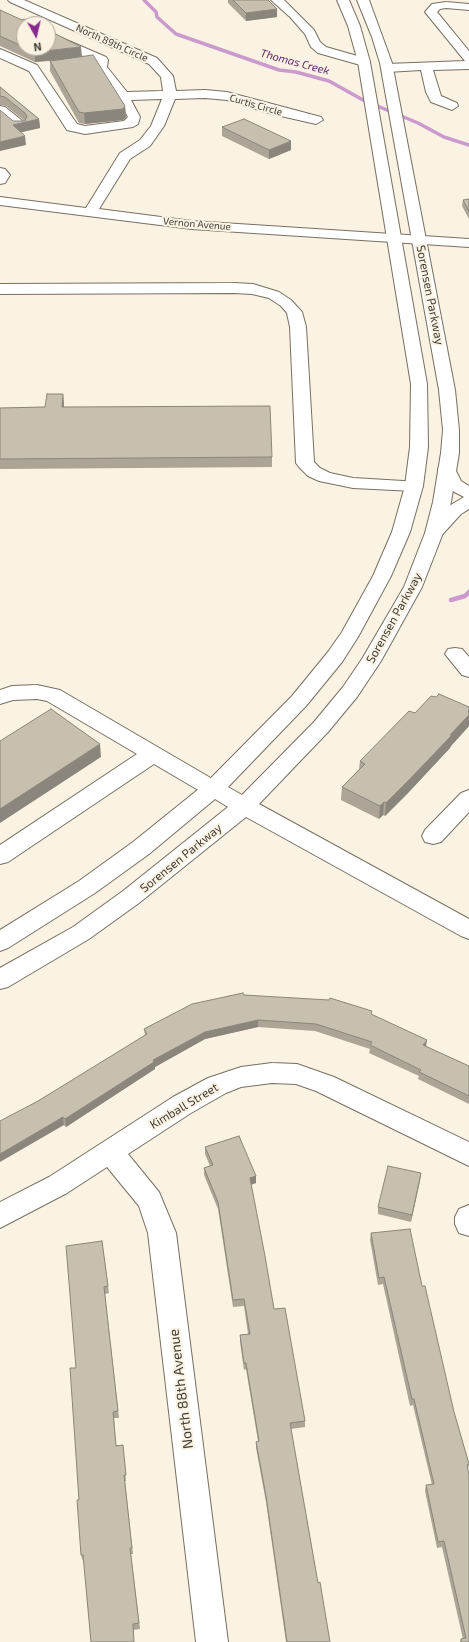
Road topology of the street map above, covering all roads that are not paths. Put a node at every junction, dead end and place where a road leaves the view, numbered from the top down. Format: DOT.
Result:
graph roads {
  1 [pos="14,0"];
  2 [pos="277,0"];
  3 [pos="343,0"];
  4 [pos="363,0"];
  5 [pos="457,5"];
  6 [pos="469,7"];
  7 [pos="442,26"];
  8 [pos="56,40"];
  9 [pos="0,52"];
  10 [pos="139,54"];
  11 [pos="102,60"];
  12 [pos="469,60"];
  13 [pos="364,62"];
  14 [pos="75,63"];
  15 [pos="469,65"];
  16 [pos="47,67"];
  17 [pos="426,67"];
  18 [pos="32,68"];
  19 [pos="387,68"];
  20 [pos="170,94"];
  21 [pos="123,96"];
  22 [pos="452,106"];
  23 [pos="0,110"];
  24 [pos="316,120"];
  25 [pos="20,126"];
  26 [pos="0,172"];
  27 [pos="0,180"];
  28 [pos="0,201"];
  29 [pos="91,211"];
  30 [pos="395,239"];
  31 [pos="419,241"];
  32 [pos="469,243"];
  33 [pos="0,289"];
  34 [pos="448,469"];
  35 [pos="414,486"];
  36 [pos="469,493"];
  37 [pos="469,502"];
  38 [pos="434,533"];
  39 [pos="455,654"];
  40 [pos="469,670"];
  41 [pos="0,697"];
  42 [pos="153,754"];
  43 [pos="213,789"];
  44 [pos="469,798"];
  45 [pos="244,806"];
  46 [pos="433,836"];
  47 [pos="0,856"];
  48 [pos="469,930"];
  49 [pos="0,942"];
  50 [pos="0,980"];
  51 [pos="111,1152"];
  52 [pos="469,1156"];
  53 [pos="0,1216"];
  54 [pos="469,1217"];
  55 [pos="469,1224"];
  56 [pos="212,1642"];
  1 -- 10 [label="main road, North 89th Circle"];
  2 -- 13 [label="main road"];
  3 -- 13 [label="main road, Sorensen Parkway"];
  4 -- 19 [label="main road, Sorensen Parkway"];
  5 -- 6 [label="main road"];
  5 -- 7 [label="main road"];
  5 -- 7 [label="main road"];
  7 -- 12 [label="main road"];
  8 -- 11 [label="main road"];
  9 -- 18 [label="main road"];
  10 -- 11 [label="main road"];
  10 -- 20 [label="main road, North 89th Circle"];
  11 -- 14 [label="main road"];
  11 -- 21 [label="main road"];
  13 -- 30 [label="main road, Sorensen Parkway"];
  15 -- 17 [label="main road"];
  16 -- 18 [label="main road"];
  17 -- 19 [label="main road"];
  17 -- 22 [label="main road"];
  18 -- 21 [label="main road"];
  19 -- 31 [label="main road, Sorensen Parkway"];
  20 -- 21 [label="main road, Curtis Circle"];
  20 -- 24 [label="main road, Curtis Circle"];
  20 -- 29 [label="main road"];
  23 -- 25 [label="main road"];
  26 -- 27 [label="main road"];
  28 -- 29 [label="main road, Vernon Avenue"];
  29 -- 30 [label="main road, Vernon Avenue"];
  30 -- 31 [label="main road, Vernon Avenue"];
  30 -- 35 [label="main road, Sorensen Parkway"];
  31 -- 32 [label="main road, Vernon Avenue"];
  31 -- 34 [label="main road, Sorensen Parkway"];
  33 -- 35 [label="main road"];
  34 -- 36 [label="main road"];
  34 -- 38 [label="main road, Sorensen Parkway"];
  35 -- 43 [label="main road, Sorensen Parkway"];
  37 -- 38 [label="main road"];
  38 -- 45 [label="main road, Sorensen Parkway"];
  39 -- 40 [label="main road"];
  41 -- 42 [label="main road"];
  42 -- 43 [label="main road"];
  42 -- 47 [label="main road"];
  43 -- 45 [label="main road"];
  43 -- 49 [label="main road, Sorensen Parkway"];
  44 -- 46 [label="main road"];
  45 -- 48 [label="main road"];
  45 -- 50 [label="main road, Sorensen Parkway"];
  51 -- 52 [label="main road, Kimball Street"];
  51 -- 53 [label="main road, Kimball Street"];
  51 -- 56 [label="main road, North 88th Avenue"];
  54 -- 55 [label="main road"];
}
